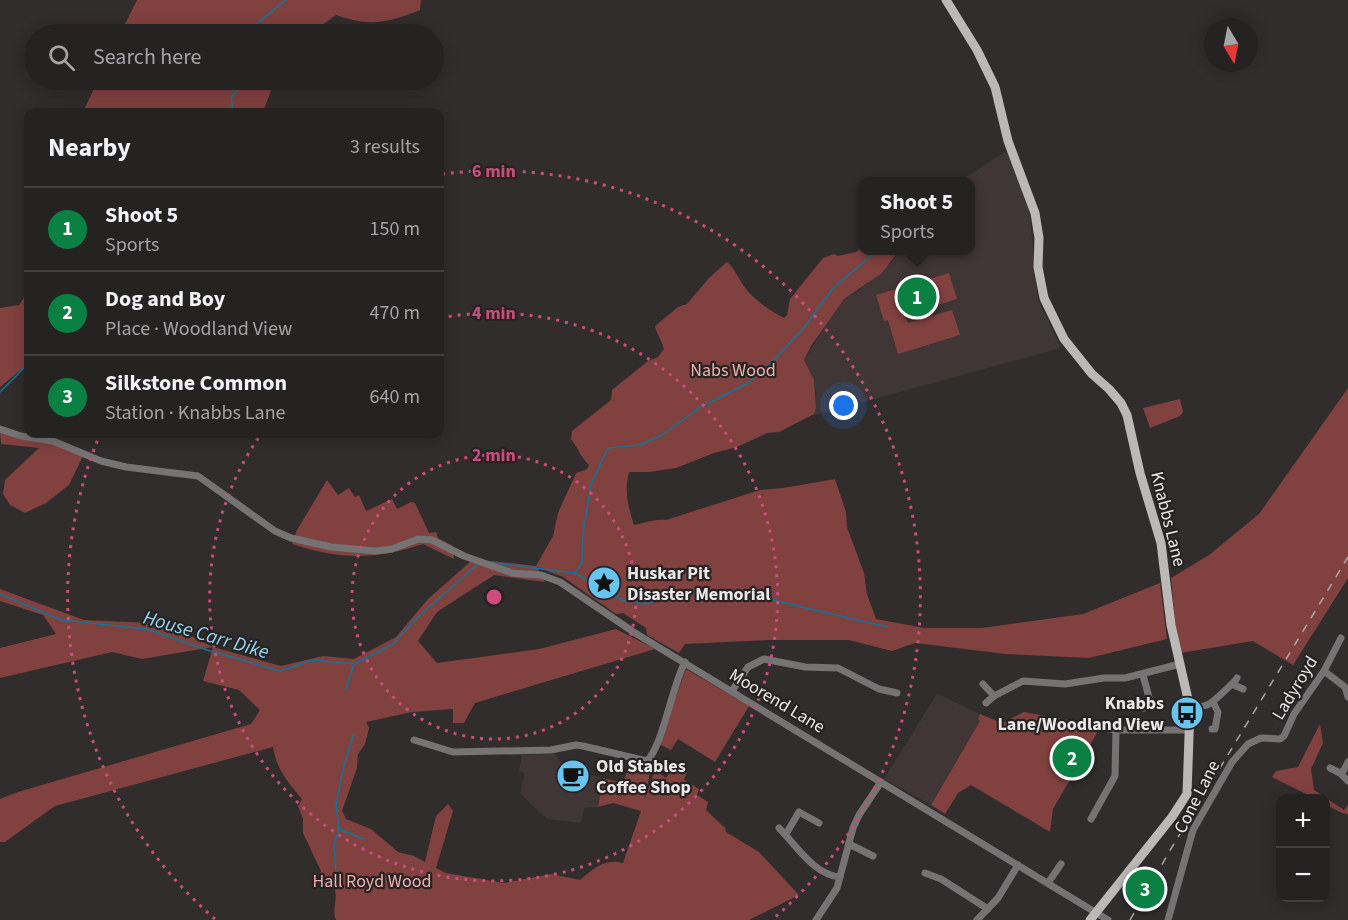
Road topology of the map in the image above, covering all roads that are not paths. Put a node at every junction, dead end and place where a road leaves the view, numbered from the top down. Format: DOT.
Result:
graph roads {
  1 [pos="946,0"];
  2 [pos="0,429"];
  3 [pos="24,436"];
  4 [pos="34,438"];
  5 [pos="1341,638"];
  6 [pos="685,662"];
  7 [pos="1179,664"];
  8 [pos="1324,671"];
  9 [pos="1143,675"];
  10 [pos="982,684"];
  11 [pos="1243,689"];
  12 [pos="732,691"];
  13 [pos="897,693"];
  14 [pos="994,696"];
  15 [pos="1348,697"];
  16 [pos="1213,702"];
  17 [pos="986,703"];
  18 [pos="1160,705"];
  19 [pos="1190,708"];
  20 [pos="1104,728"];
  21 [pos="1212,729"];
  22 [pos="1116,730"];
  23 [pos="1190,730"];
  24 [pos="414,740"];
  25 [pos="1235,758"];
  26 [pos="1348,762"];
  27 [pos="1330,768"];
  28 [pos="1340,773"];
  29 [pos="881,782"];
  30 [pos="1348,782"];
  31 [pos="1091,819"];
  32 [pos="819,823"];
  33 [pos="779,828"];
  34 [pos="786,834"];
  35 [pos="849,844"];
  36 [pos="873,856"];
  37 [pos="1060,864"];
  38 [pos="1018,865"];
  39 [pos="924,873"];
  40 [pos="840,877"];
  41 [pos="1048,883"];
  42 [pos="988,909"];
  43 [pos="1093,916"];
  44 [pos="816,920"];
  45 [pos="978,920"];
  46 [pos="1108,920"];
  47 [pos="1168,920"];
  1 -- 7 [label="main road, Knabbs Lane"];
  2 -- 3 [label="street, Moorend Lane"];
  4 -- 6 [label="street, Moorend Lane"];
  5 -- 8 [label="street, Ladyroyd"];
  6 -- 12 [label="street, Moorend Lane"];
  6 -- 24 [label="street"];
  7 -- 9 [label="street"];
  7 -- 19 [label="main road, Knabbs Lane"];
  8 -- 15 [label="street"];
  8 -- 25 [label="street, Ladyroyd"];
  9 -- 14 [label="street"];
  9 -- 18 [label="street"];
  10 -- 14 [label="street"];
  11 -- 16 [label="street"];
  12 -- 13 [label="street"];
  12 -- 29 [label="street, Moorend Lane"];
  14 -- 17 [label="street"];
  16 -- 19 [label="street"];
  16 -- 21 [label="street"];
  19 -- 23 [label="main road, Knabbs Lane"];
  20 -- 22 [label="street"];
  22 -- 23 [label="street"];
  22 -- 31 [label="street"];
  23 -- 43 [label="main road, Knabbs Lane"];
  25 -- 47 [label="street, Cone Lane"];
  26 -- 28 [label="street"];
  27 -- 28 [label="street"];
  28 -- 30 [label="street"];
  29 -- 35 [label="street"];
  29 -- 38 [label="street, Moorend Lane"];
  32 -- 34 [label="street"];
  33 -- 34 [label="street"];
  34 -- 40 [label="street"];
  35 -- 36 [label="street"];
  35 -- 40 [label="street"];
  37 -- 41 [label="street"];
  38 -- 41 [label="street, Moorend Lane"];
  38 -- 42 [label="street"];
  39 -- 42 [label="street"];
  40 -- 44 [label="street"];
  41 -- 43 [label="street, Moorend Lane"];
  42 -- 45 [label="street"];
  43 -- 46 [label="street"];
}
